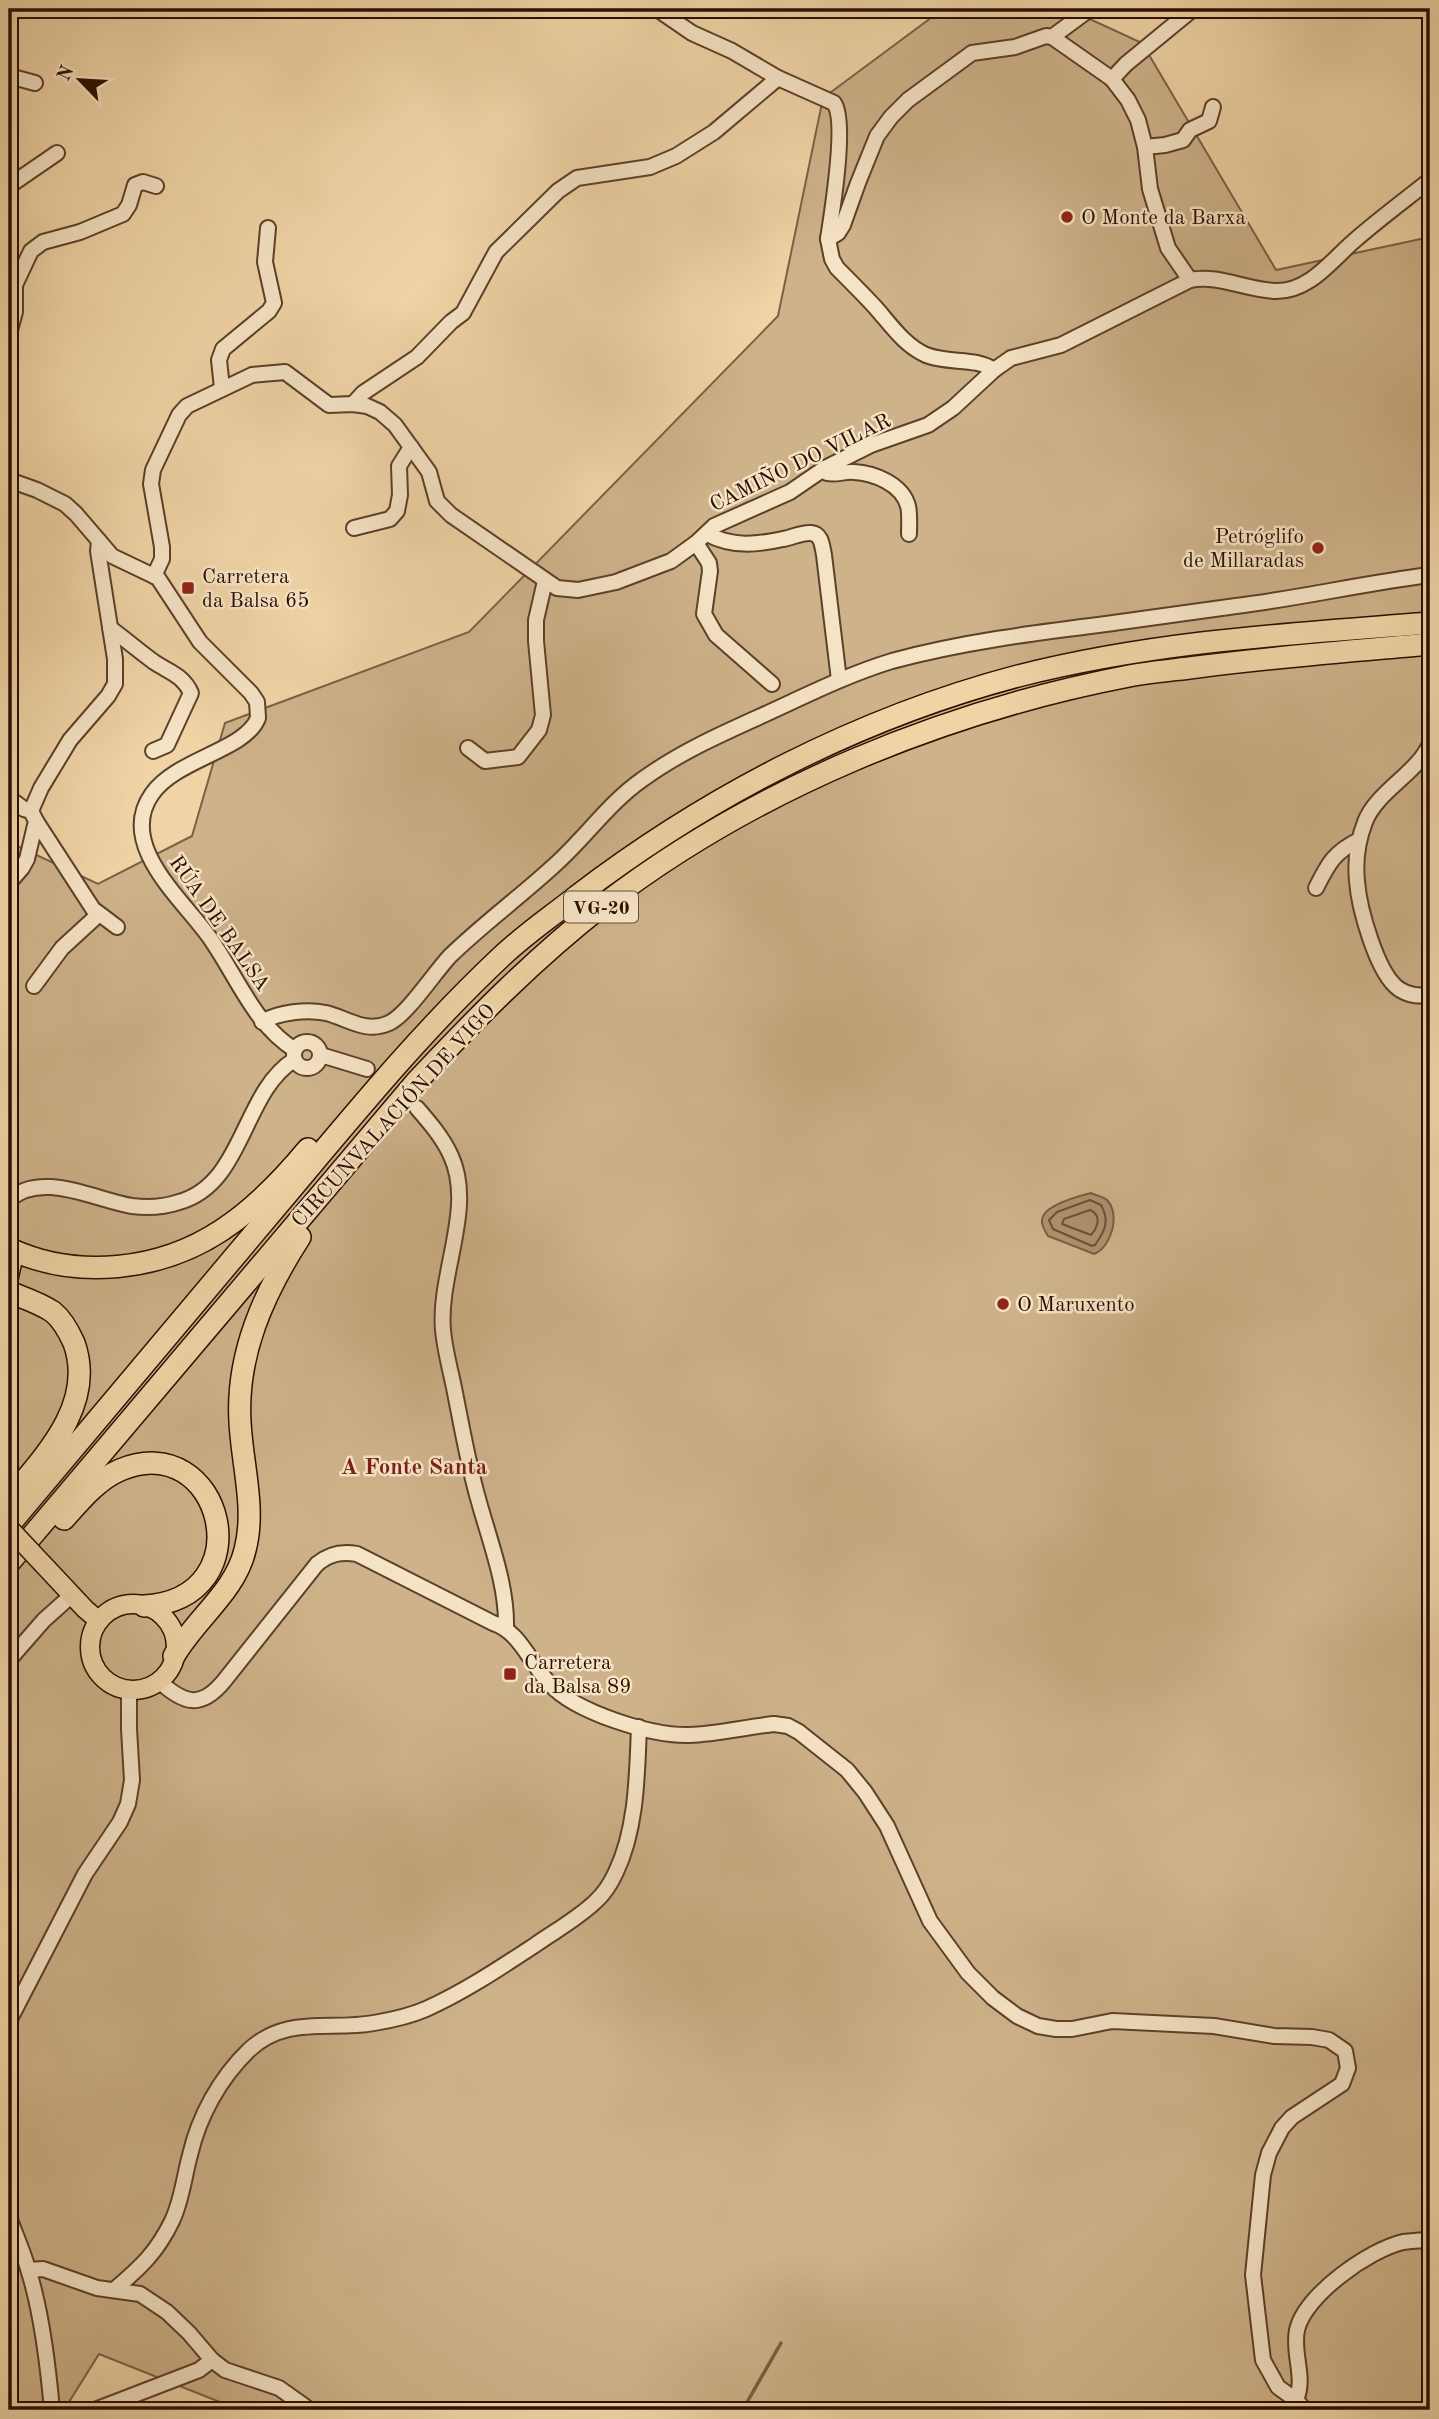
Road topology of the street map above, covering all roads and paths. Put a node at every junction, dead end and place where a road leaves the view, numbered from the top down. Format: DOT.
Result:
graph roads {
  1 [pos="657,9"];
  2 [pos="1090,9"];
  3 [pos="1193,9"];
  4 [pos="1052,37"];
  5 [pos="9,76"];
  6 [pos="778,78"];
  7 [pos="1112,79"];
  8 [pos="35,83"];
  9 [pos="1213,107"];
  10 [pos="1144,147"];
  11 [pos="57,153"];
  12 [pos="1430,180"];
  13 [pos="9,186"];
  14 [pos="156,186"];
  15 [pos="268,228"];
  16 [pos="828,239"];
  17 [pos="1190,280"];
  18 [pos="9,334"];
  19 [pos="994,370"];
  20 [pos="222,388"];
  21 [pos="354,404"];
  22 [pos="411,447"];
  23 [pos="825,468"];
  24 [pos="9,480"];
  25 [pos="354,528"];
  26 [pos="909,534"];
  27 [pos="701,539"];
  28 [pos="99,541"];
  29 [pos="1430,575"];
  30 [pos="154,576"];
  31 [pos="545,580"];
  32 [pos="1430,623"];
  33 [pos="110,628"];
  34 [pos="1430,644"];
  35 [pos="839,680"];
  36 [pos="772,684"];
  37 [pos="1430,744"];
  38 [pos="468,748"];
  39 [pos="153,751"];
  40 [pos="9,797"];
  41 [pos="33,816"];
  42 [pos="1359,840"];
  43 [pos="9,883"];
  44 [pos="1316,888"];
  45 [pos="98,915"];
  46 [pos="117,927"];
  47 [pos="34,986"];
  48 [pos="1430,995"];
  49 [pos="262,1022"];
  50 [pos="435,1022"];
  51 [pos="295,1055"];
  52 [pos="321,1055"];
  53 [pos="367,1069"];
  54 [pos="417,1108"];
  55 [pos="318,1198"];
  56 [pos="9,1200"];
  57 [pos="9,1248"];
  58 [pos="9,1277"];
  59 [pos="9,1292"];
  60 [pos="9,1499"];
  61 [pos="9,1527"];
  62 [pos="9,1563"];
  63 [pos="9,1580"];
  64 [pos="72,1595"];
  65 [pos="144,1606"];
  66 [pos="99,1620"];
  67 [pos="506,1627"];
  68 [pos="174,1656"];
  69 [pos="9,1660"];
  70 [pos="159,1681"];
  71 [pos="129,1689"];
  72 [pos="639,1727"];
  73 [pos="9,2021"];
  74 [pos="9,2217"];
  75 [pos="1430,2240"];
  76 [pos="29,2270"];
  77 [pos="115,2289"];
  78 [pos="212,2360"];
  79 [pos="1300,2405"];
  80 [pos="305,2409"];
  81 [pos="52,2410"];
  82 [pos="95,2410"];
  1 -- 6 [label="street"];
  2 -- 4 [label="street"];
  3 -- 7 [label="street"];
  4 -- 7 [label="street"];
  4 -- 16 [label="street"];
  5 -- 8 [label="street"];
  6 -- 16 [label="street"];
  6 -- 21 [label="street"];
  7 -- 10 [label="street"];
  9 -- 10 [label="street"];
  10 -- 17 [label="street"];
  11 -- 13 [label="street"];
  12 -- 17 [label="street"];
  14 -- 18 [label="street"];
  15 -- 20 [label="street"];
  16 -- 19 [label="street"];
  17 -- 19 [label="street, CAMIÑO DO VILAR"];
  19 -- 23 [label="street, CAMIÑO DO VILAR"];
  20 -- 21 [label="street, CAMIÑO DO VILAR"];
  20 -- 30 [label="street, CAMIÑO DO VILAR"];
  21 -- 22 [label="street, CAMIÑO DO VILAR"];
  22 -- 25 [label="street"];
  22 -- 31 [label="street, CAMIÑO DO VILAR"];
  23 -- 26 [label="street"];
  23 -- 27 [label="street, CAMIÑO DO VILAR"];
  24 -- 28 [label="street, RÚA DE BALSA"];
  27 -- 31 [label="street, CAMIÑO DO VILAR"];
  27 -- 35 [label="street"];
  27 -- 36 [label="street"];
  28 -- 30 [label="street, RÚA DE BALSA"];
  28 -- 33 [label="street"];
  29 -- 35 [label="street"];
  30 -- 49 [label="street, RÚA DE BALSA"];
  31 -- 38 [label="street"];
  32 -- 50 [label="highway, CIRCUNVALACIÓN DE VIGO / VG-20"];
  33 -- 39 [label="street"];
  33 -- 41 [label="street"];
  34 -- 55 [label="highway, CIRCUNVALACIÓN DE VIGO / VG-20"];
  35 -- 49 [label="street"];
  37 -- 42 [label="street"];
  40 -- 41 [label="street"];
  41 -- 43 [label="street"];
  41 -- 45 [label="street"];
  42 -- 44 [label="street"];
  42 -- 48 [label="street"];
  45 -- 46 [label="street"];
  45 -- 47 [label="street"];
  49 -- 51 [label="street, RÚA DE BALSA"];
  50 -- 57 [label="highway"];
  50 -- 61 [label="highway, CIRCUNVALACIÓN DE VIGO / VG-20"];
  51 -- 52 [label="street"];
  51 -- 52 [label="street"];
  51 -- 56 [label="street"];
  52 -- 53 [label="street"];
  54 -- 67 [label="street"];
  55 -- 62 [label="highway, CIRCUNVALACIÓN DE VIGO / VG-20"];
  55 -- 68 [label="highway"];
  57 -- 58 [label="main road"];
  59 -- 60 [label="highway"];
  61 -- 64 [label="main road, bridge"];
  63 -- 65 [label="highway"];
  64 -- 66 [label="main road"];
  64 -- 69 [label="street"];
  65 -- 66 [label="main road"];
  65 -- 68 [label="main road"];
  66 -- 71 [label="main road"];
  67 -- 70 [label="street"];
  67 -- 72 [label="street"];
  68 -- 70 [label="main road"];
  70 -- 71 [label="main road"];
  71 -- 73 [label="street"];
  72 -- 77 [label="street"];
  72 -- 79 [label="street"];
  74 -- 76 [label="street"];
  75 -- 79 [label="street"];
  76 -- 77 [label="street"];
  76 -- 81 [label="street"];
  77 -- 78 [label="street"];
  78 -- 80 [label="street"];
  78 -- 82 [label="street"];
}
